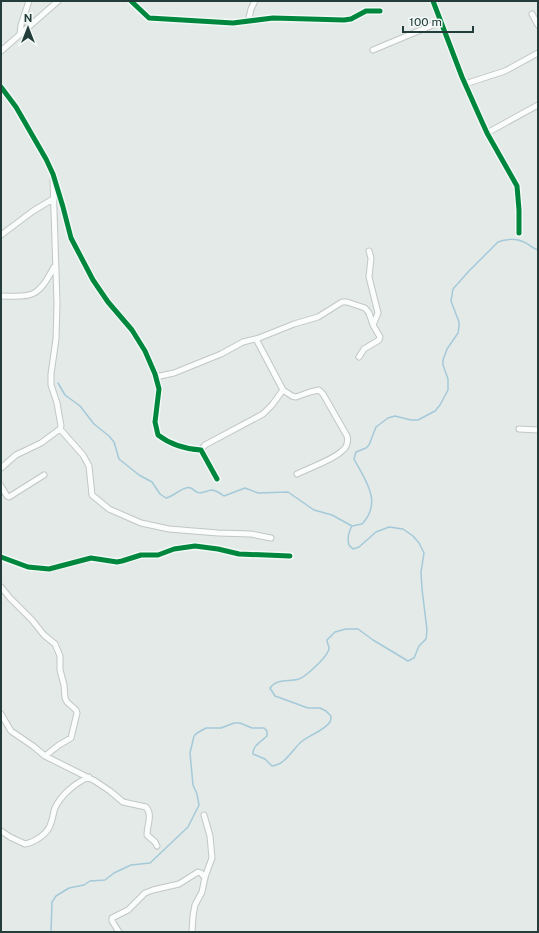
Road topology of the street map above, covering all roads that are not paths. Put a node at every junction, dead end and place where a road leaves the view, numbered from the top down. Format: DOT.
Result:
graph roads {
  1 [pos="29,1"];
  2 [pos="58,1"];
  3 [pos="132,1"];
  4 [pos="255,1"];
  5 [pos="433,1"];
  6 [pos="380,11"];
  7 [pos="532,14"];
  8 [pos="248,22"];
  9 [pos="440,22"];
  10 [pos="538,25"];
  11 [pos="20,34"];
  12 [pos="373,50"];
  13 [pos="1,51"];
  14 [pos="538,53"];
  15 [pos="465,84"];
  16 [pos="1,87"];
  17 [pos="538,105"];
  18 [pos="487,133"];
  19 [pos="53,174"];
  20 [pos="53,199"];
  21 [pos="519,233"];
  22 [pos="1,235"];
  23 [pos="369,251"];
  24 [pos="55,266"];
  25 [pos="1,296"];
  26 [pos="374,325"];
  27 [pos="256,339"];
  28 [pos="359,357"];
  29 [pos="155,374"];
  30 [pos="283,390"];
  31 [pos="60,429"];
  32 [pos="519,429"];
  33 [pos="538,430"];
  34 [pos="201,450"];
  35 [pos="1,468"];
  36 [pos="297,474"];
  37 [pos="44,475"];
  38 [pos="217,479"];
  39 [pos="1,486"];
  40 [pos="271,538"];
  41 [pos="290,556"];
  42 [pos="1,557"];
  43 [pos="1,587"];
  44 [pos="1,714"];
  45 [pos="45,756"];
  46 [pos="88,777"];
  47 [pos="204,816"];
  48 [pos="1,831"];
  49 [pos="157,846"];
  50 [pos="205,878"];
  51 [pos="119,932"];
  52 [pos="192,932"];
  1 -- 11 [label="street"];
  2 -- 11 [label="street"];
  3 -- 8 [label="street"];
  4 -- 8 [label="street"];
  5 -- 9 [label="street"];
  6 -- 8 [label="street"];
  7 -- 10 [label="street"];
  9 -- 12 [label="street"];
  9 -- 15 [label="street"];
  11 -- 13 [label="street"];
  14 -- 15 [label="street"];
  15 -- 18 [label="street"];
  16 -- 19 [label="street"];
  17 -- 18 [label="street"];
  18 -- 21 [label="street"];
  19 -- 20 [label="street"];
  19 -- 29 [label="street"];
  20 -- 22 [label="street"];
  20 -- 24 [label="street"];
  23 -- 26 [label="street"];
  24 -- 25 [label="street"];
  24 -- 31 [label="street"];
  26 -- 27 [label="street"];
  26 -- 28 [label="street"];
  27 -- 29 [label="street"];
  27 -- 30 [label="street"];
  29 -- 34 [label="street"];
  30 -- 34 [label="street"];
  30 -- 36 [label="street"];
  31 -- 35 [label="street"];
  31 -- 40 [label="street"];
  32 -- 33 [label="street"];
  34 -- 38 [label="street"];
  37 -- 39 [label="street"];
  41 -- 42 [label="street"];
  43 -- 45 [label="street"];
  44 -- 45 [label="street"];
  45 -- 46 [label="street"];
  46 -- 48 [label="street"];
  46 -- 49 [label="street"];
  47 -- 50 [label="street"];
  50 -- 51 [label="street"];
  50 -- 52 [label="street"];
}
